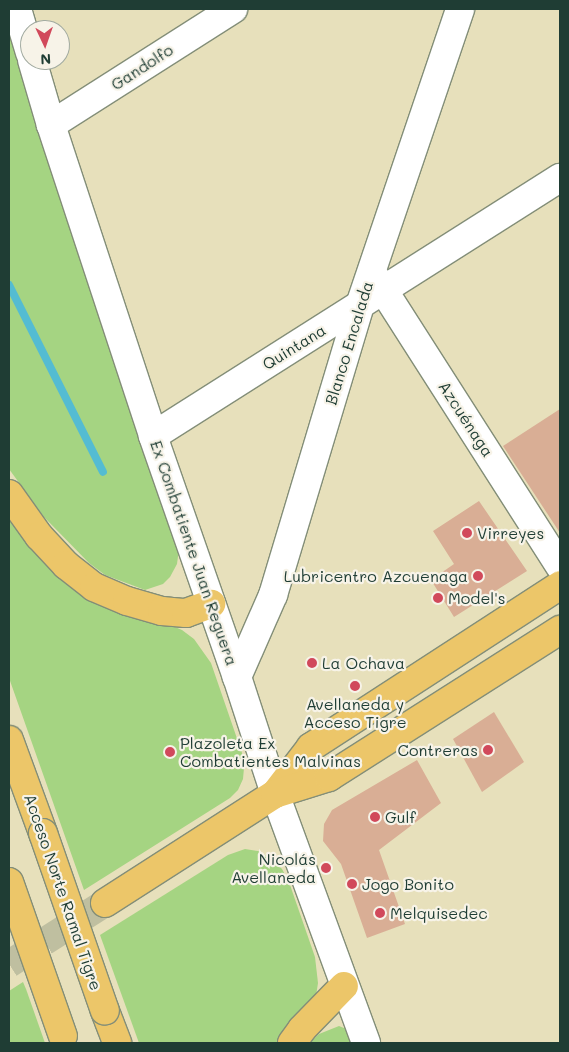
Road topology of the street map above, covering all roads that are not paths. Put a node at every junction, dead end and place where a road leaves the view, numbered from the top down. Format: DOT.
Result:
graph roads {
  1 [pos="233,9"];
  2 [pos="460,9"];
  3 [pos="35,70"];
  4 [pos="51,125"];
  5 [pos="560,178"];
  6 [pos="378,281"];
  7 [pos="360,305"];
  8 [pos="153,436"];
  9 [pos="9,494"];
  10 [pos="560,566"];
  11 [pos="560,585"];
  12 [pos="211,604"];
  13 [pos="560,630"];
  14 [pos="237,677"];
  15 [pos="9,740"];
  16 [pos="275,794"];
  17 [pos="9,882"];
  18 [pos="105,903"];
  19 [pos="344,986"];
  20 [pos="65,1039"];
  21 [pos="116,1043"];
  22 [pos="292,1043"];
  23 [pos="366,1043"];
  1 -- 4 [label="street, Gandolfo"];
  2 -- 6 [label="street, Blanco Encalada"];
  3 -- 4 [label="street, Ex Combatiente Juan Reguera"];
  4 -- 8 [label="street, Ex Combatiente Juan Reguera"];
  5 -- 6 [label="street, Quintana"];
  6 -- 7 [label="street, Quintana"];
  6 -- 10 [label="street, Azcuénaga"];
  7 -- 8 [label="street, Quintana"];
  7 -- 14 [label="street, Blanco Encalada"];
  8 -- 12 [label="street, Ex Combatiente Juan Reguera"];
  9 -- 12 [label="main road"];
  11 -- 16 [label="main road"];
  12 -- 14 [label="street, Ex Combatiente Juan Reguera"];
  13 -- 16 [label="main road"];
  14 -- 16 [label="street, Ex Combatiente Juan Reguera"];
  15 -- 21 [label="main road, Acceso Norte Ramal Tigre, bridge"];
  16 -- 18 [label="main road"];
  16 -- 19 [label="street, Ex Combatiente Juan Reguera"];
  17 -- 20 [label="main road, bridge"];
  19 -- 22 [label="main road"];
  19 -- 23 [label="street, Ex Combatiente Juan Reguera"];
}
